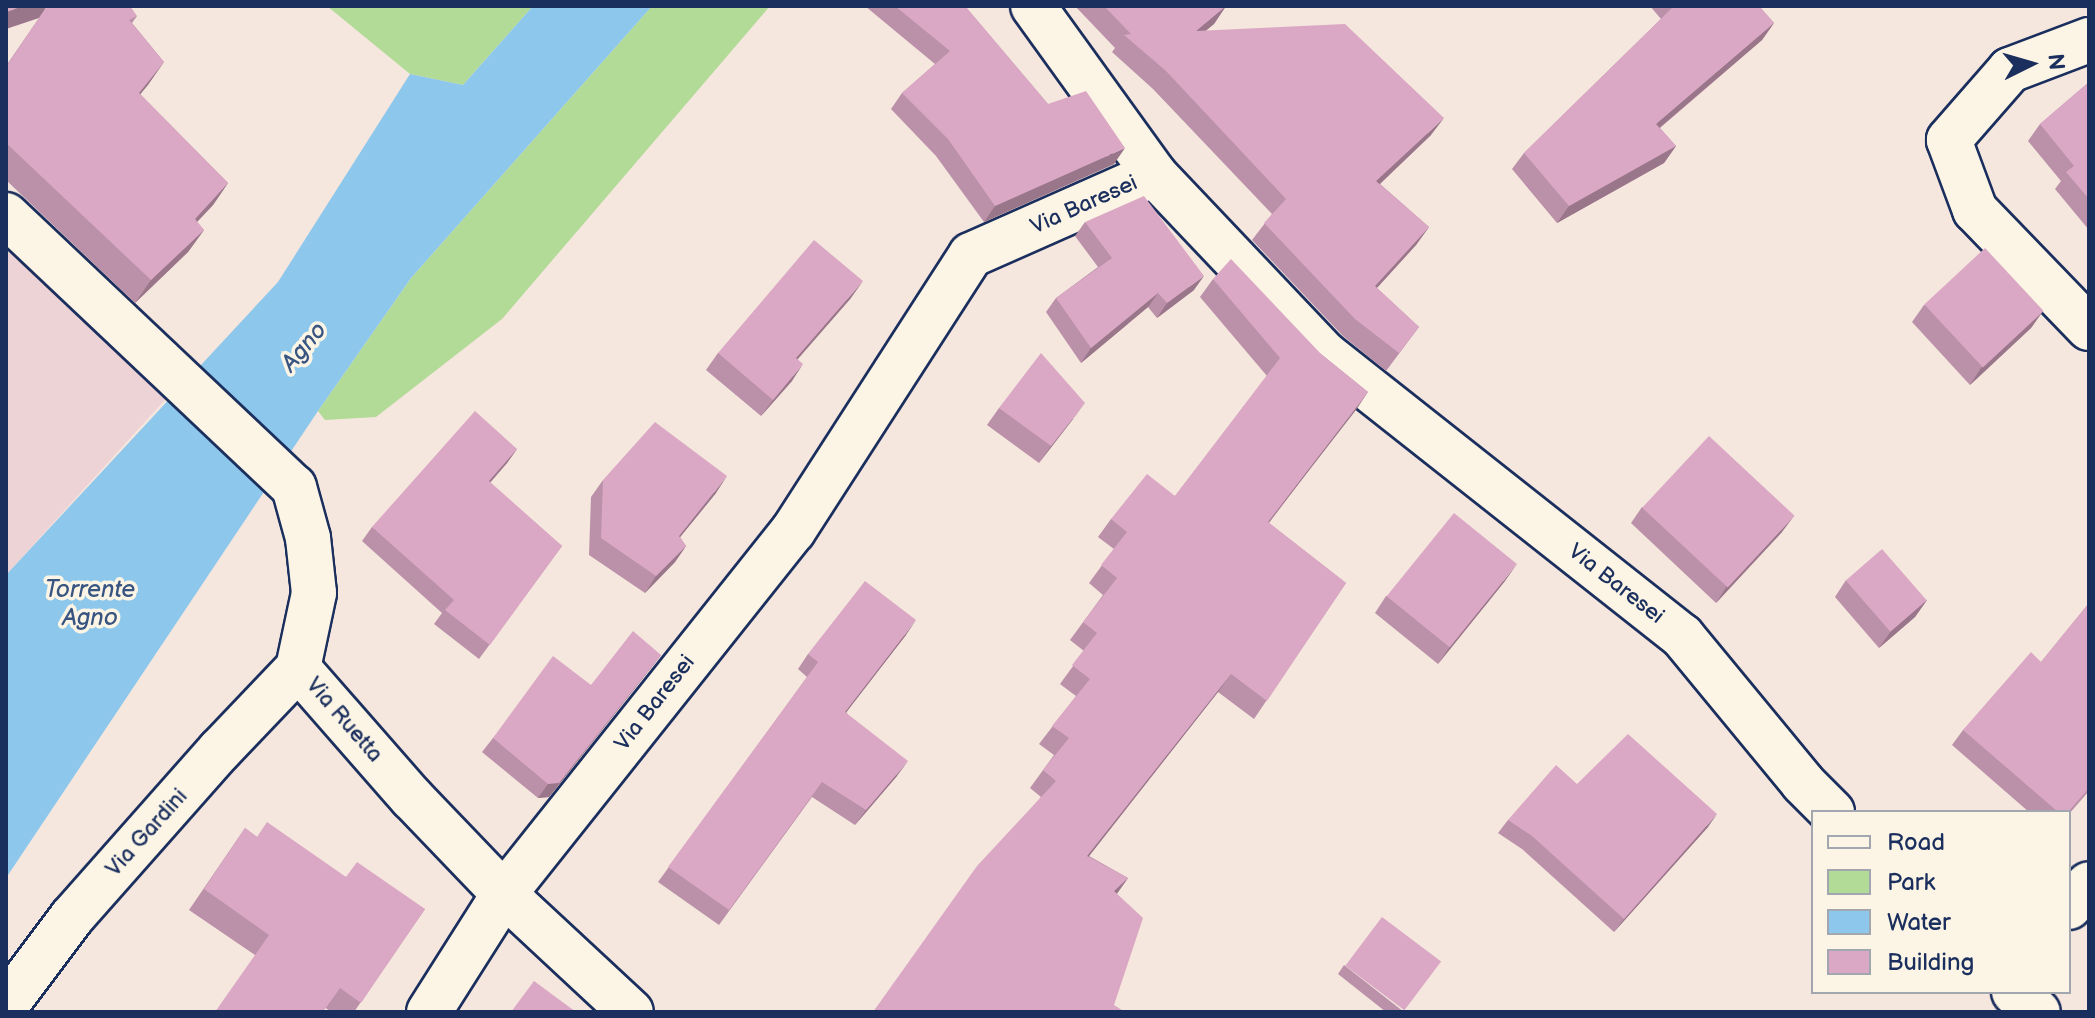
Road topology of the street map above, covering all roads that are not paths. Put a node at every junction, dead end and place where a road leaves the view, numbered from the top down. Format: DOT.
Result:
graph roads {
  1 [pos="1033,6"];
  2 [pos="2089,40"];
  3 [pos="1154,174"];
  4 [pos="6,215"];
  5 [pos="2089,328"];
  6 [pos="298,668"];
  7 [pos="1830,810"];
  8 [pos="2089,884"];
  9 [pos="504,894"];
  10 [pos="2071,905"];
  11 [pos="2016,994"];
  12 [pos="6,1005"];
  13 [pos="429,1012"];
  14 [pos="631,1012"];
  15 [pos="2038,1012"];
  1 -- 3 [label="street"];
  2 -- 5 [label="street"];
  3 -- 7 [label="street, Via Baresei"];
  3 -- 9 [label="street, Via Baresei"];
  4 -- 6 [label="street, Via Ruetta"];
  6 -- 9 [label="street, Via Ruetta"];
  6 -- 12 [label="street, Via Gardini"];
  8 -- 10 [label="street"];
  9 -- 13 [label="street, Via Baresei"];
  9 -- 14 [label="street, Via Ruetta"];
  11 -- 15 [label="street"];
}
